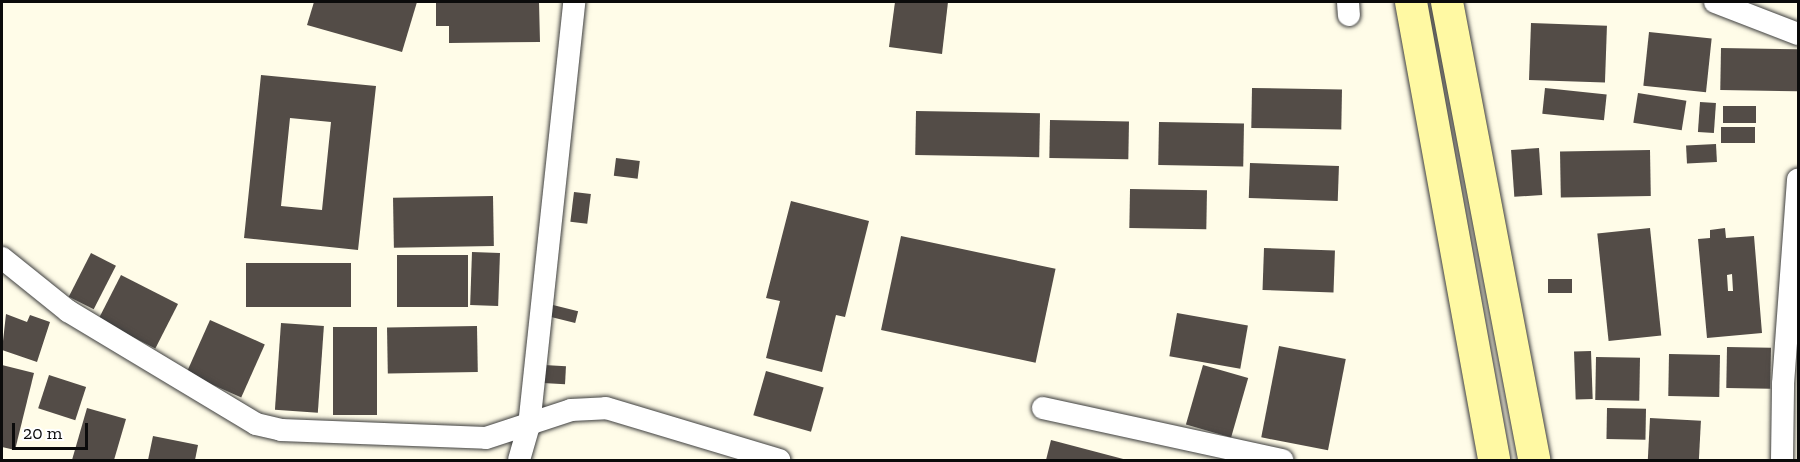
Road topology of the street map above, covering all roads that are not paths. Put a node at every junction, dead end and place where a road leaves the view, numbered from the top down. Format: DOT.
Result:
graph roads {
  1 [pos="574,2"];
  2 [pos="1411,2"];
  3 [pos="1447,2"];
  4 [pos="1715,2"];
  5 [pos="1798,34"];
  6 [pos="1798,180"];
  7 [pos="2,258"];
  8 [pos="1791,382"];
  9 [pos="1043,408"];
  10 [pos="529,426"];
  11 [pos="519,460"];
  12 [pos="779,460"];
  13 [pos="1282,460"];
  14 [pos="1494,460"];
  15 [pos="1534,460"];
  16 [pos="1782,460"];
  1 -- 10 [label="street"];
  2 -- 14 [label="main road"];
  3 -- 15 [label="main road"];
  4 -- 5 [label="street"];
  6 -- 8 [label="street"];
  7 -- 10 [label="street"];
  8 -- 16 [label="street"];
  9 -- 13 [label="street"];
  10 -- 11 [label="street"];
  10 -- 12 [label="street"];
}
